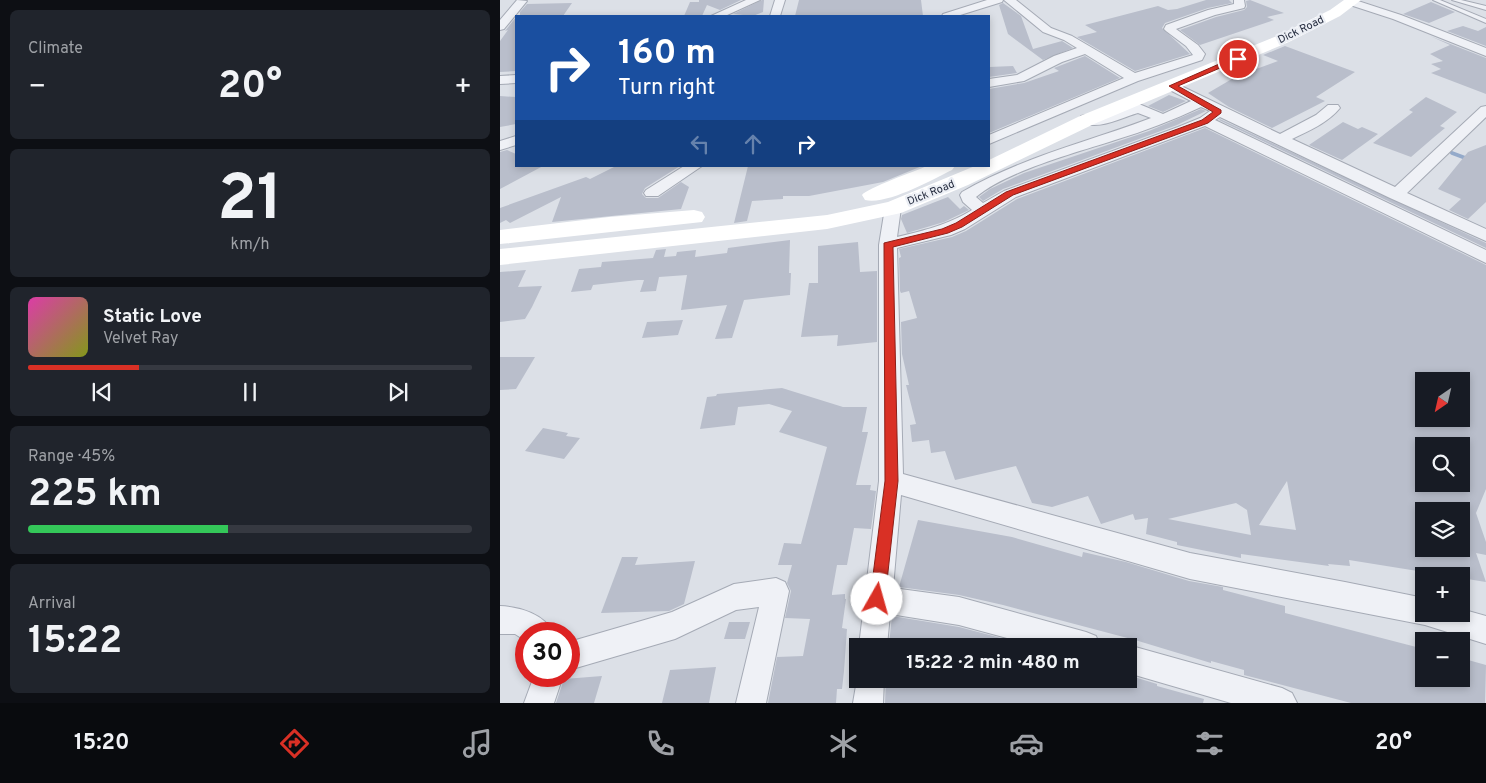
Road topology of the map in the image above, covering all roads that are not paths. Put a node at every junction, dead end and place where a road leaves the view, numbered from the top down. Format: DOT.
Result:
graph roads {
  1 [pos="755,0"];
  2 [pos="780,0"];
  3 [pos="998,0"];
  4 [pos="1009,0"];
  5 [pos="1239,0"];
  6 [pos="1436,0"];
  7 [pos="1455,0"];
  8 [pos="1346,1"];
  9 [pos="522,2"];
  10 [pos="1486,8"];
  11 [pos="718,15"];
  12 [pos="775,15"];
  13 [pos="951,15"];
  14 [pos="1485,20"];
  15 [pos="500,27"];
  16 [pos="1087,50"];
  17 [pos="1486,52"];
  18 [pos="1134,78"];
  19 [pos="515,79"];
  20 [pos="500,80"];
  21 [pos="990,83"];
  22 [pos="1173,86"];
  23 [pos="1200,102"];
  24 [pos="1334,108"];
  25 [pos="1486,110"];
  26 [pos="1219,111"];
  27 [pos="1080,115"];
  28 [pos="1163,119"];
  29 [pos="1205,121"];
  30 [pos="515,140"];
  31 [pos="990,140"];
  32 [pos="1280,140"];
  33 [pos="500,146"];
  34 [pos="990,148"];
  35 [pos="990,165"];
  36 [pos="693,167"];
  37 [pos="943,167"];
  38 [pos="986,167"];
  39 [pos="652,192"];
  40 [pos="1396,195"];
  41 [pos="893,208"];
  42 [pos="982,211"];
  43 [pos="1486,236"];
  44 [pos="500,242"];
  45 [pos="888,245"];
  46 [pos="1486,257"];
  47 [pos="891,481"];
  48 [pos="877,599"];
  49 [pos="1415,610"];
  50 [pos="500,620"];
  51 [pos="520,622"];
  52 [pos="1458,622"];
  53 [pos="1486,630"];
  54 [pos="874,638"];
  55 [pos="1057,638"];
  56 [pos="580,653"];
  57 [pos="1137,662"];
  58 [pos="545,687"];
  59 [pos="869,688"];
  60 [pos="539,703"];
  61 [pos="751,703"];
  62 [pos="868,703"];
  63 [pos="1282,703"];
  1 -- 11 [label="street"];
  2 -- 12 [label="street"];
  3 -- 13 [label="street"];
  4 -- 16 [label="street"];
  5 -- 18 [label="street"];
  6 -- 14 [label="lane"];
  7 -- 10 [label="lane"];
  8 -- 17 [label="street"];
  8 -- 22 [label="main road, Dick Road"];
  8 -- 27 [label="main road, Dick Road"];
  9 -- 15 [label="street"];
  16 -- 18 [label="street"];
  16 -- 21 [label="street"];
  18 -- 31 [label="street"];
  19 -- 20 [label="street"];
  22 -- 23 [label="street"];
  22 -- 27 [label="main road, Dick Road"];
  23 -- 26 [label="street"];
  23 -- 28 [label="street"];
  24 -- 32 [label="street"];
  25 -- 40 [label="street"];
  26 -- 29 [label="street"];
  26 -- 32 [label="street"];
  27 -- 28 [label="street"];
  27 -- 34 [label="main road, Dick Road"];
  27 -- 35 [label="main road, Dick Road"];
  28 -- 42 [label="street"];
  29 -- 42 [label="street"];
  29 -- 46 [label="street"];
  30 -- 33 [label="street"];
  32 -- 40 [label="street"];
  36 -- 39 [label="street"];
  37 -- 44 [label="main road, Dick Road"];
  38 -- 41 [label="main road, Dick Road"];
  40 -- 43 [label="street"];
  41 -- 44 [label="main road, Dick Road"];
  41 -- 45 [label="street"];
  42 -- 45 [label="street"];
  45 -- 47 [label="street"];
  47 -- 48 [label="street"];
  47 -- 49 [label="street"];
  48 -- 54 [label="street"];
  48 -- 55 [label="street"];
  50 -- 51 [label="street"];
  52 -- 53 [label="street"];
  56 -- 61 [label="street"];
  57 -- 63 [label="street"];
  58 -- 60 [label="street"];
  59 -- 62 [label="street"];
}
